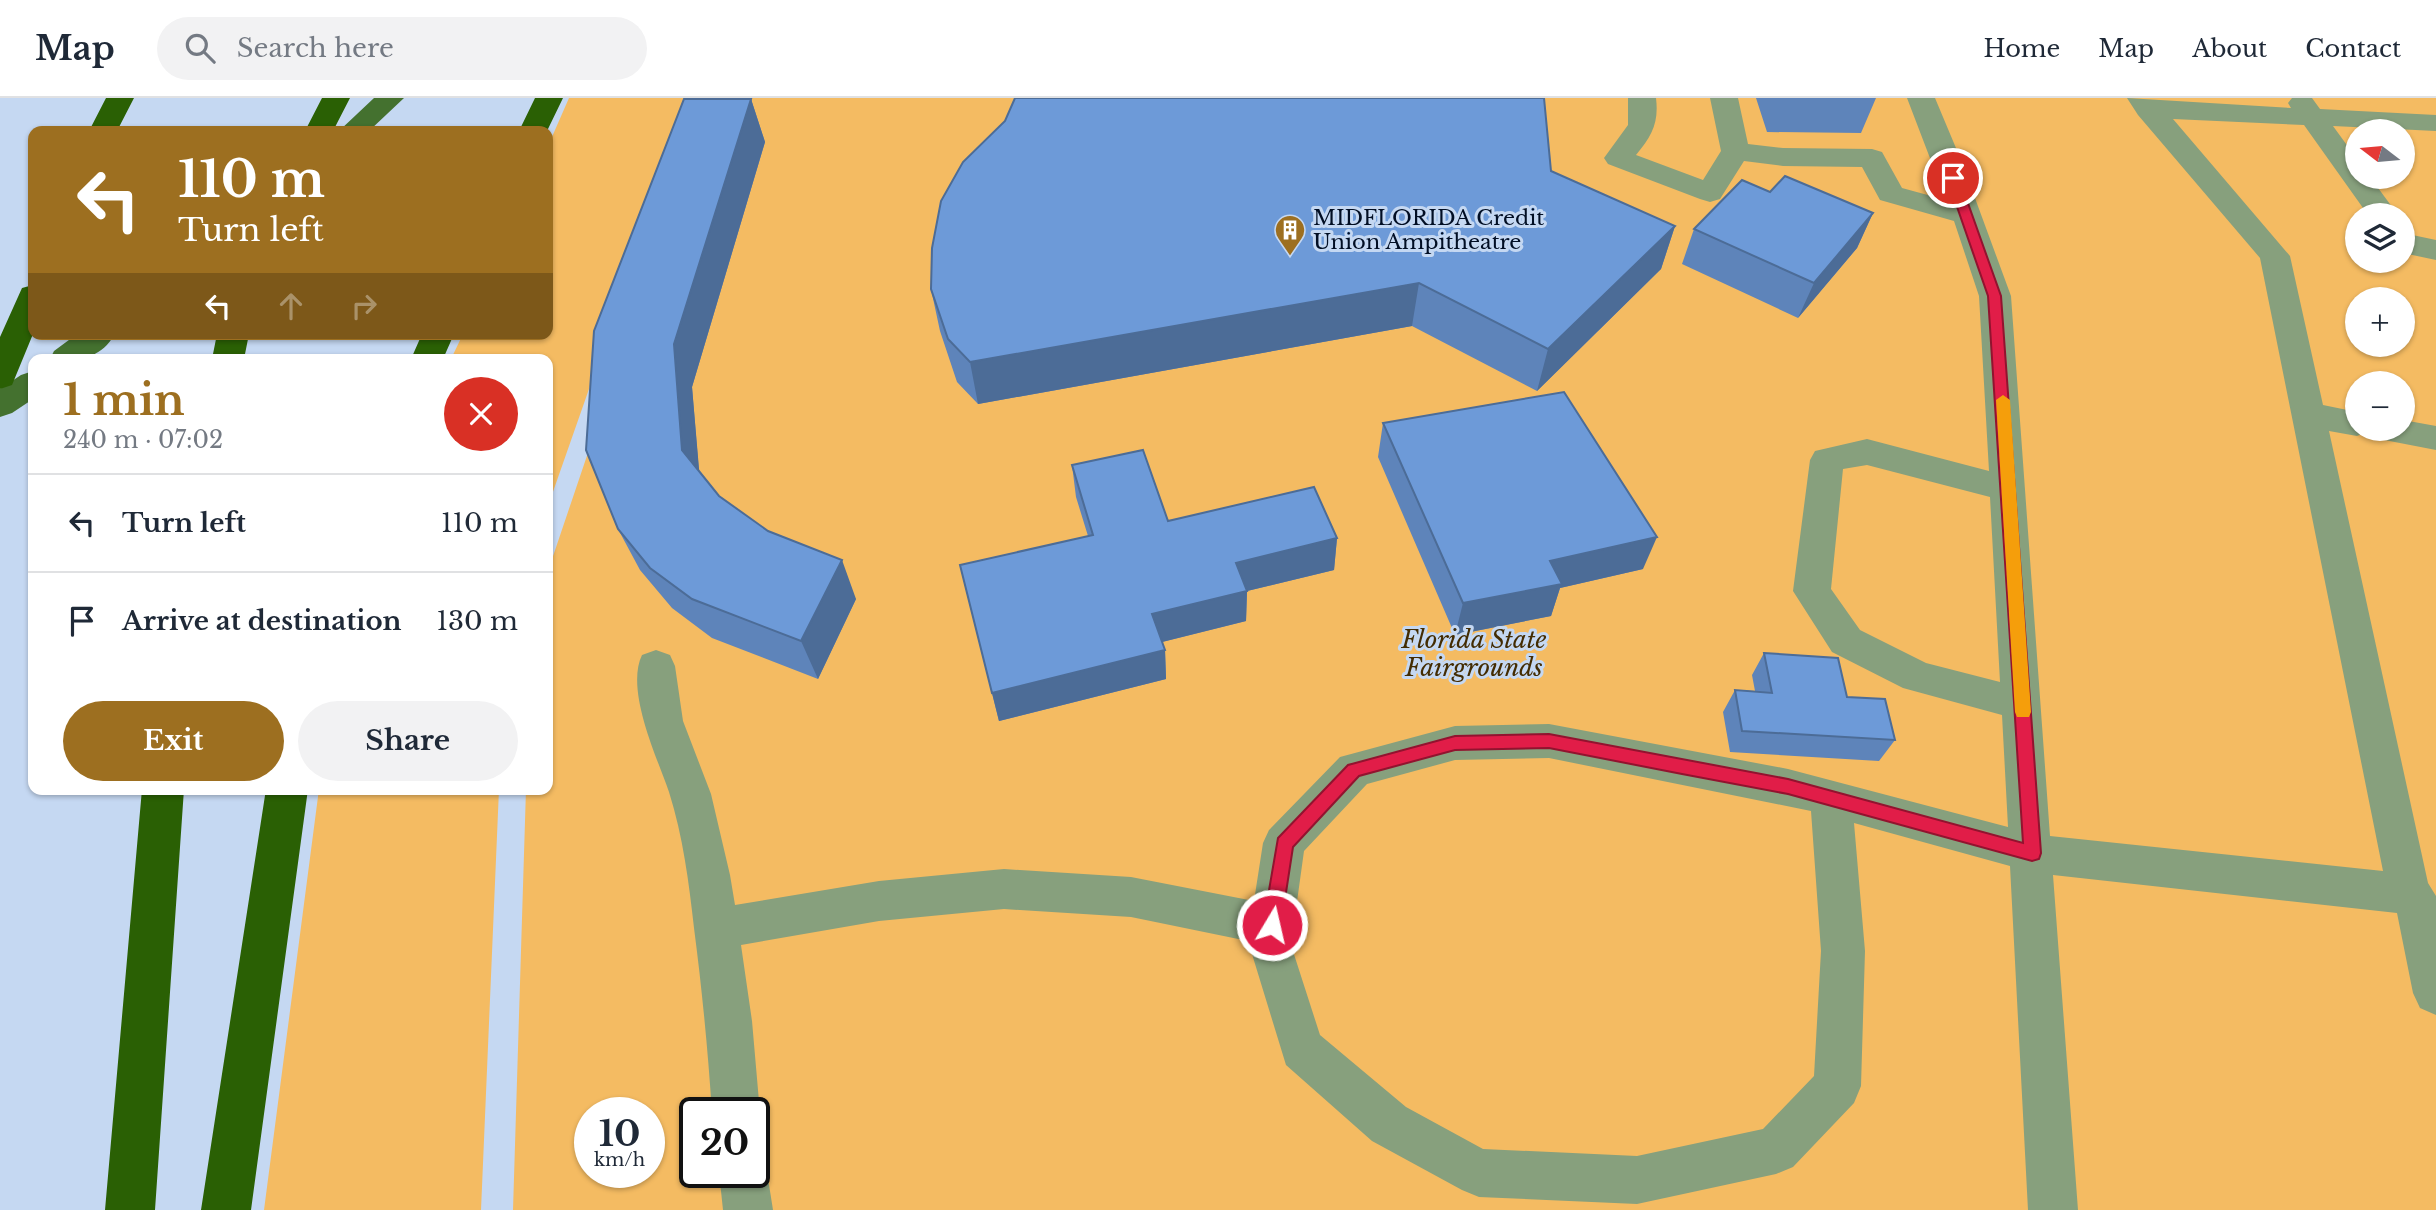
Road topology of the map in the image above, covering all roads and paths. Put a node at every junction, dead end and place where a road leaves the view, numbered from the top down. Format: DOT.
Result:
graph roads {
  1 [pos="120,98"];
  2 [pos="337,98"];
  3 [pos="548,98"];
  4 [pos="1642,98"];
  5 [pos="1724,98"];
  6 [pos="1921,98"];
  7 [pos="386,102"];
  8 [pos="2145,104"];
  9 [pos="2305,108"];
  10 [pos="2436,123"];
  11 [pos="106,126"];
  12 [pos="322,126"];
  13 [pos="359,126"];
  14 [pos="535,126"];
  15 [pos="1735,151"];
  16 [pos="2373,203"];
  17 [pos="1966,215"];
  18 [pos="2415,246"];
  19 [pos="2436,250"];
  20 [pos="28,307"];
  21 [pos="91,340"];
  22 [pos="73,354"];
  23 [pos="0,377"];
  24 [pos="28,386"];
  25 [pos="0,405"];
  26 [pos="2310,415"];
  27 [pos="2345,422"];
  28 [pos="2415,434"];
  29 [pos="2436,438"];
  30 [pos="2008,489"];
  31 [pos="656,666"];
  32 [pos="2022,704"];
  33 [pos="163,795"];
  34 [pos="286,795"];
  35 [pos="1831,798"];
  36 [pos="2032,853"];
  37 [pos="2420,901"];
  38 [pos="1272,925"];
  39 [pos="716,929"];
  40 [pos="2436,993"];
  41 [pos="735,1097"];
  42 [pos="745,1188"];
  43 [pos="130,1210"];
  44 [pos="226,1210"];
  45 [pos="748,1210"];
  46 [pos="2053,1210"];
  1 -- 11 [label="highway"];
  2 -- 12 [label="highway"];
  3 -- 14 [label="highway"];
  4 -- 15 [label="lane"];
  5 -- 15 [label="lane"];
  6 -- 17 [label="lane"];
  7 -- 13 [label="main road"];
  8 -- 9 [label="lane"];
  8 -- 26 [label="lane"];
  9 -- 10 [label="lane"];
  9 -- 16 [label="lane"];
  15 -- 17 [label="lane"];
  17 -- 30 [label="lane"];
  18 -- 19 [label="lane"];
  20 -- 23 [label="highway"];
  21 -- 22 [label="main road"];
  24 -- 25 [label="main road"];
  26 -- 27 [label="lane"];
  26 -- 37 [label="lane"];
  28 -- 29 [label="lane"];
  30 -- 32 [label="lane"];
  30 -- 32 [label="lane"];
  31 -- 39 [label="lane"];
  32 -- 36 [label="lane"];
  33 -- 43 [label="highway"];
  34 -- 44 [label="highway"];
  35 -- 36 [label="lane"];
  35 -- 38 [label="lane"];
  35 -- 38 [label="lane"];
  36 -- 37 [label="lane"];
  36 -- 46 [label="lane"];
  37 -- 40 [label="lane"];
  38 -- 39 [label="lane"];
  39 -- 41 [label="lane"];
  42 -- 45 [label="lane"];
}
